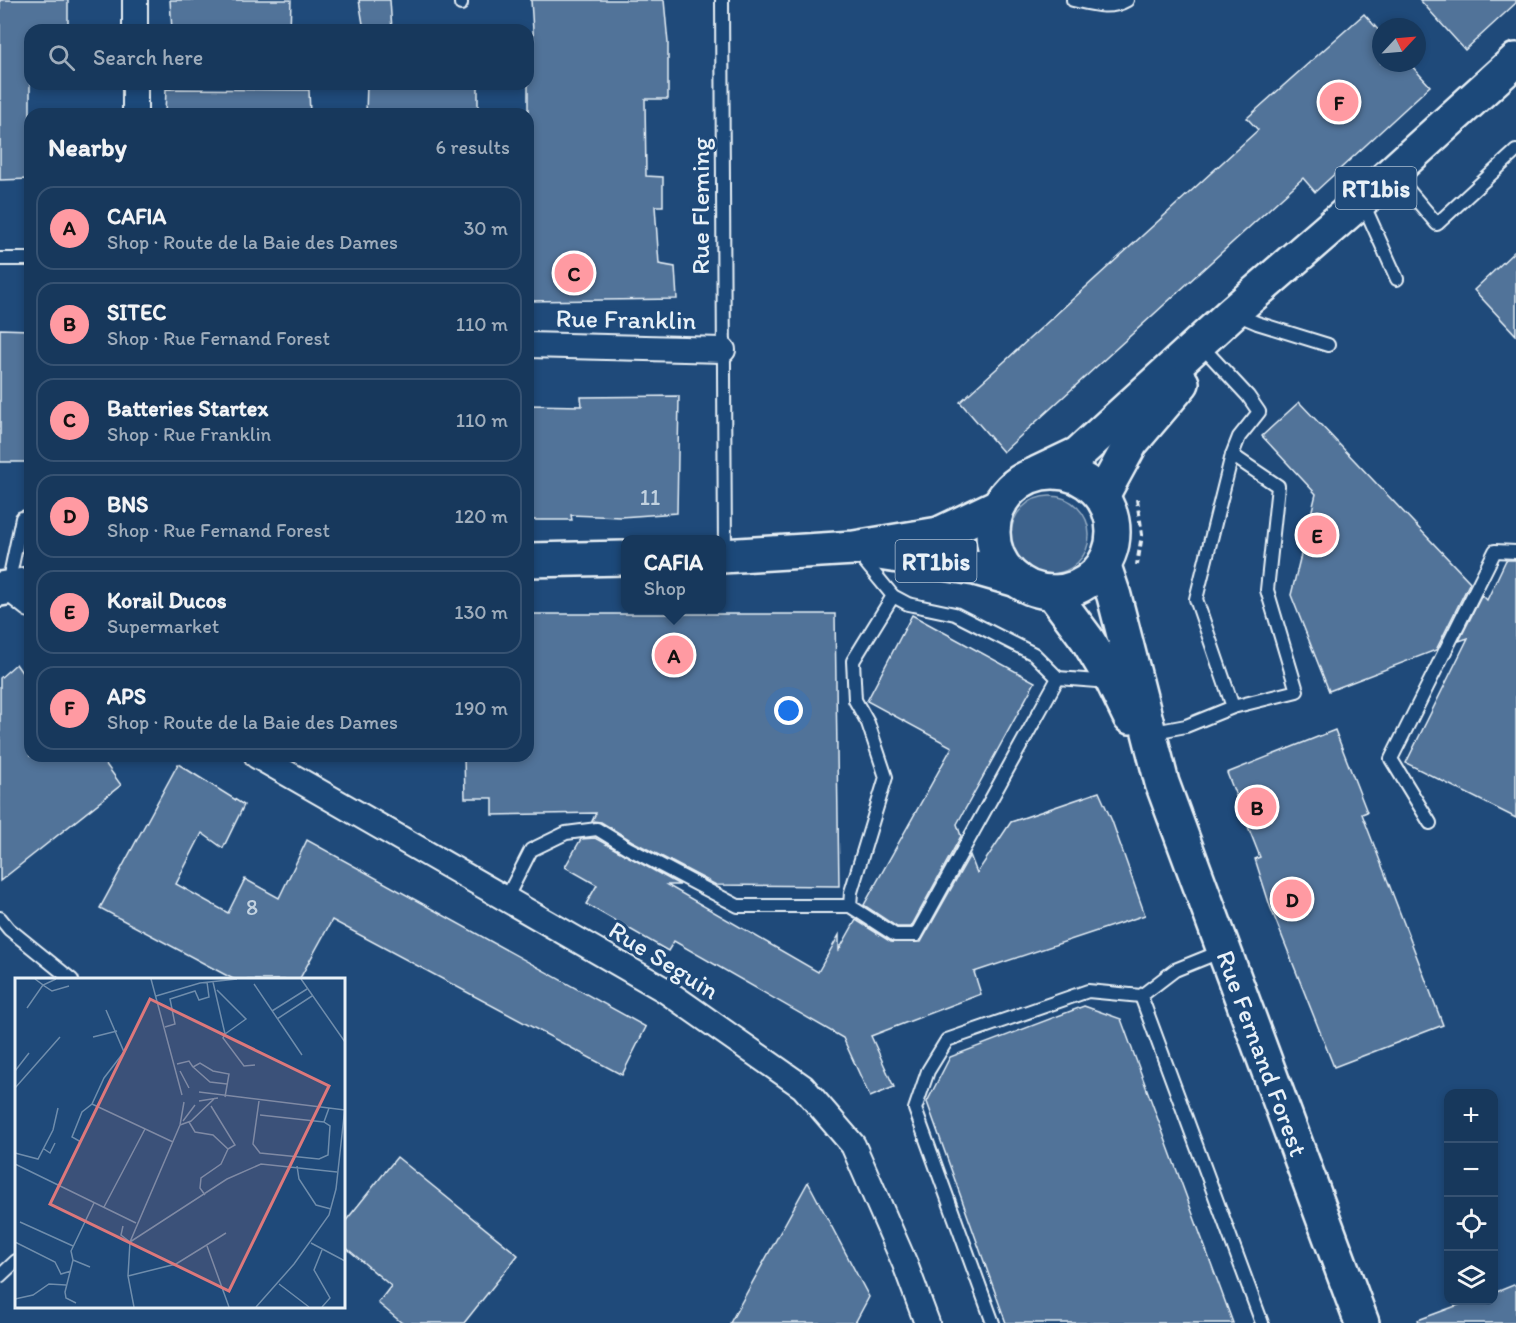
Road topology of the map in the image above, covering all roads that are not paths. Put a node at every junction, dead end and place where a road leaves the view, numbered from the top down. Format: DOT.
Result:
graph roads {
  1 [pos="135,0"];
  2 [pos="722,0"];
  3 [pos="1073,0"];
  4 [pos="1127,0"];
  5 [pos="135,24"];
  6 [pos="1516,60"];
  7 [pos="135,90"];
  8 [pos="135,108"];
  9 [pos="1516,151"];
  10 [pos="1393,172"];
  11 [pos="1362,200"];
  12 [pos="0,259"];
  13 [pos="24,259"];
  14 [pos="1396,279"];
  15 [pos="1232,313"];
  16 [pos="534,345"];
  17 [pos="1328,345"];
  18 [pos="723,350"];
  19 [pos="1208,353"];
  20 [pos="1232,455"];
  21 [pos="1038,472"];
  22 [pos="1102,496"];
  23 [pos="998,506"];
  24 [pos="24,518"];
  25 [pos="723,535"];
  26 [pos="854,548"];
  27 [pos="1516,552"];
  28 [pos="726,556"];
  29 [pos="621,558"];
  30 [pos="534,560"];
  31 [pos="1104,566"];
  32 [pos="1017,580"];
  33 [pos="17,591"];
  34 [pos="1052,592"];
  35 [pos="893,596"];
  36 [pos="1058,678"];
  37 [pos="1113,682"];
  38 [pos="1233,707"];
  39 [pos="1148,733"];
  40 [pos="267,762"];
  41 [pos="1162,783"];
  42 [pos="1430,823"];
  43 [pos="506,899"];
  44 [pos="850,906"];
  45 [pos="0,918"];
  46 [pos="1223,951"];
  47 [pos="70,978"];
  48 [pos="1141,996"];
  49 [pos="15,1262"];
  50 [pos="0,1276"];
  51 [pos="927,1323"];
  52 [pos="993,1323"];
  53 [pos="1262,1323"];
  54 [pos="1362,1323"];
  1 -- 5 [label="street"];
  2 -- 18 [label="lane, Rue Fleming"];
  3 -- 4 [label="lane"];
  6 -- 10 [label="main road, RT1bis"];
  7 -- 8 [label="street"];
  9 -- 10 [label="lane"];
  10 -- 11 [label="main road, RT1bis"];
  11 -- 14 [label="lane"];
  11 -- 15 [label="main road, RT1bis"];
  12 -- 13 [label="lane"];
  15 -- 17 [label="lane"];
  15 -- 19 [label="main road, RT1bis"];
  15 -- 21 [label="main road, RT1bis"];
  16 -- 18 [label="street, Rue Franklin"];
  18 -- 25 [label="lane, Rue Fleming"];
  19 -- 20 [label="lane"];
  19 -- 22 [label="main road, RT1bis"];
  20 -- 38 [label="lane"];
  20 -- 38 [label="lane"];
  21 -- 22 [label="main road"];
  21 -- 23 [label="main road"];
  22 -- 31 [label="main road"];
  23 -- 26 [label="main road, RT1bis"];
  23 -- 32 [label="main road"];
  24 -- 33 [label="lane"];
  26 -- 28 [label="main road, RT1bis"];
  26 -- 32 [label="main road, RT1bis"];
  26 -- 35 [label="lane"];
  27 -- 42 [label="lane"];
  29 -- 30 [label="main road"];
  31 -- 34 [label="main road"];
  31 -- 39 [label="main road, Rue Fernand Forest"];
  32 -- 34 [label="main road"];
  34 -- 37 [label="main road, Rue Fernand Forest"];
  35 -- 36 [label="lane"];
  35 -- 44 [label="lane"];
  36 -- 37 [label="lane"];
  36 -- 44 [label="lane"];
  37 -- 41 [label="main road, Rue Fernand Forest"];
  38 -- 39 [label="lane"];
  39 -- 41 [label="main road, Rue Fernand Forest"];
  40 -- 43 [label="street, Rue Seguin"];
  41 -- 46 [label="main road, Rue Fernand Forest"];
  43 -- 44 [label="lane"];
  43 -- 51 [label="street, Rue Seguin"];
  45 -- 47 [label="lane"];
  46 -- 48 [label="lane"];
  46 -- 54 [label="main road, Rue Fernand Forest"];
  48 -- 52 [label="lane"];
  48 -- 53 [label="lane"];
  49 -- 50 [label="lane"];
}
